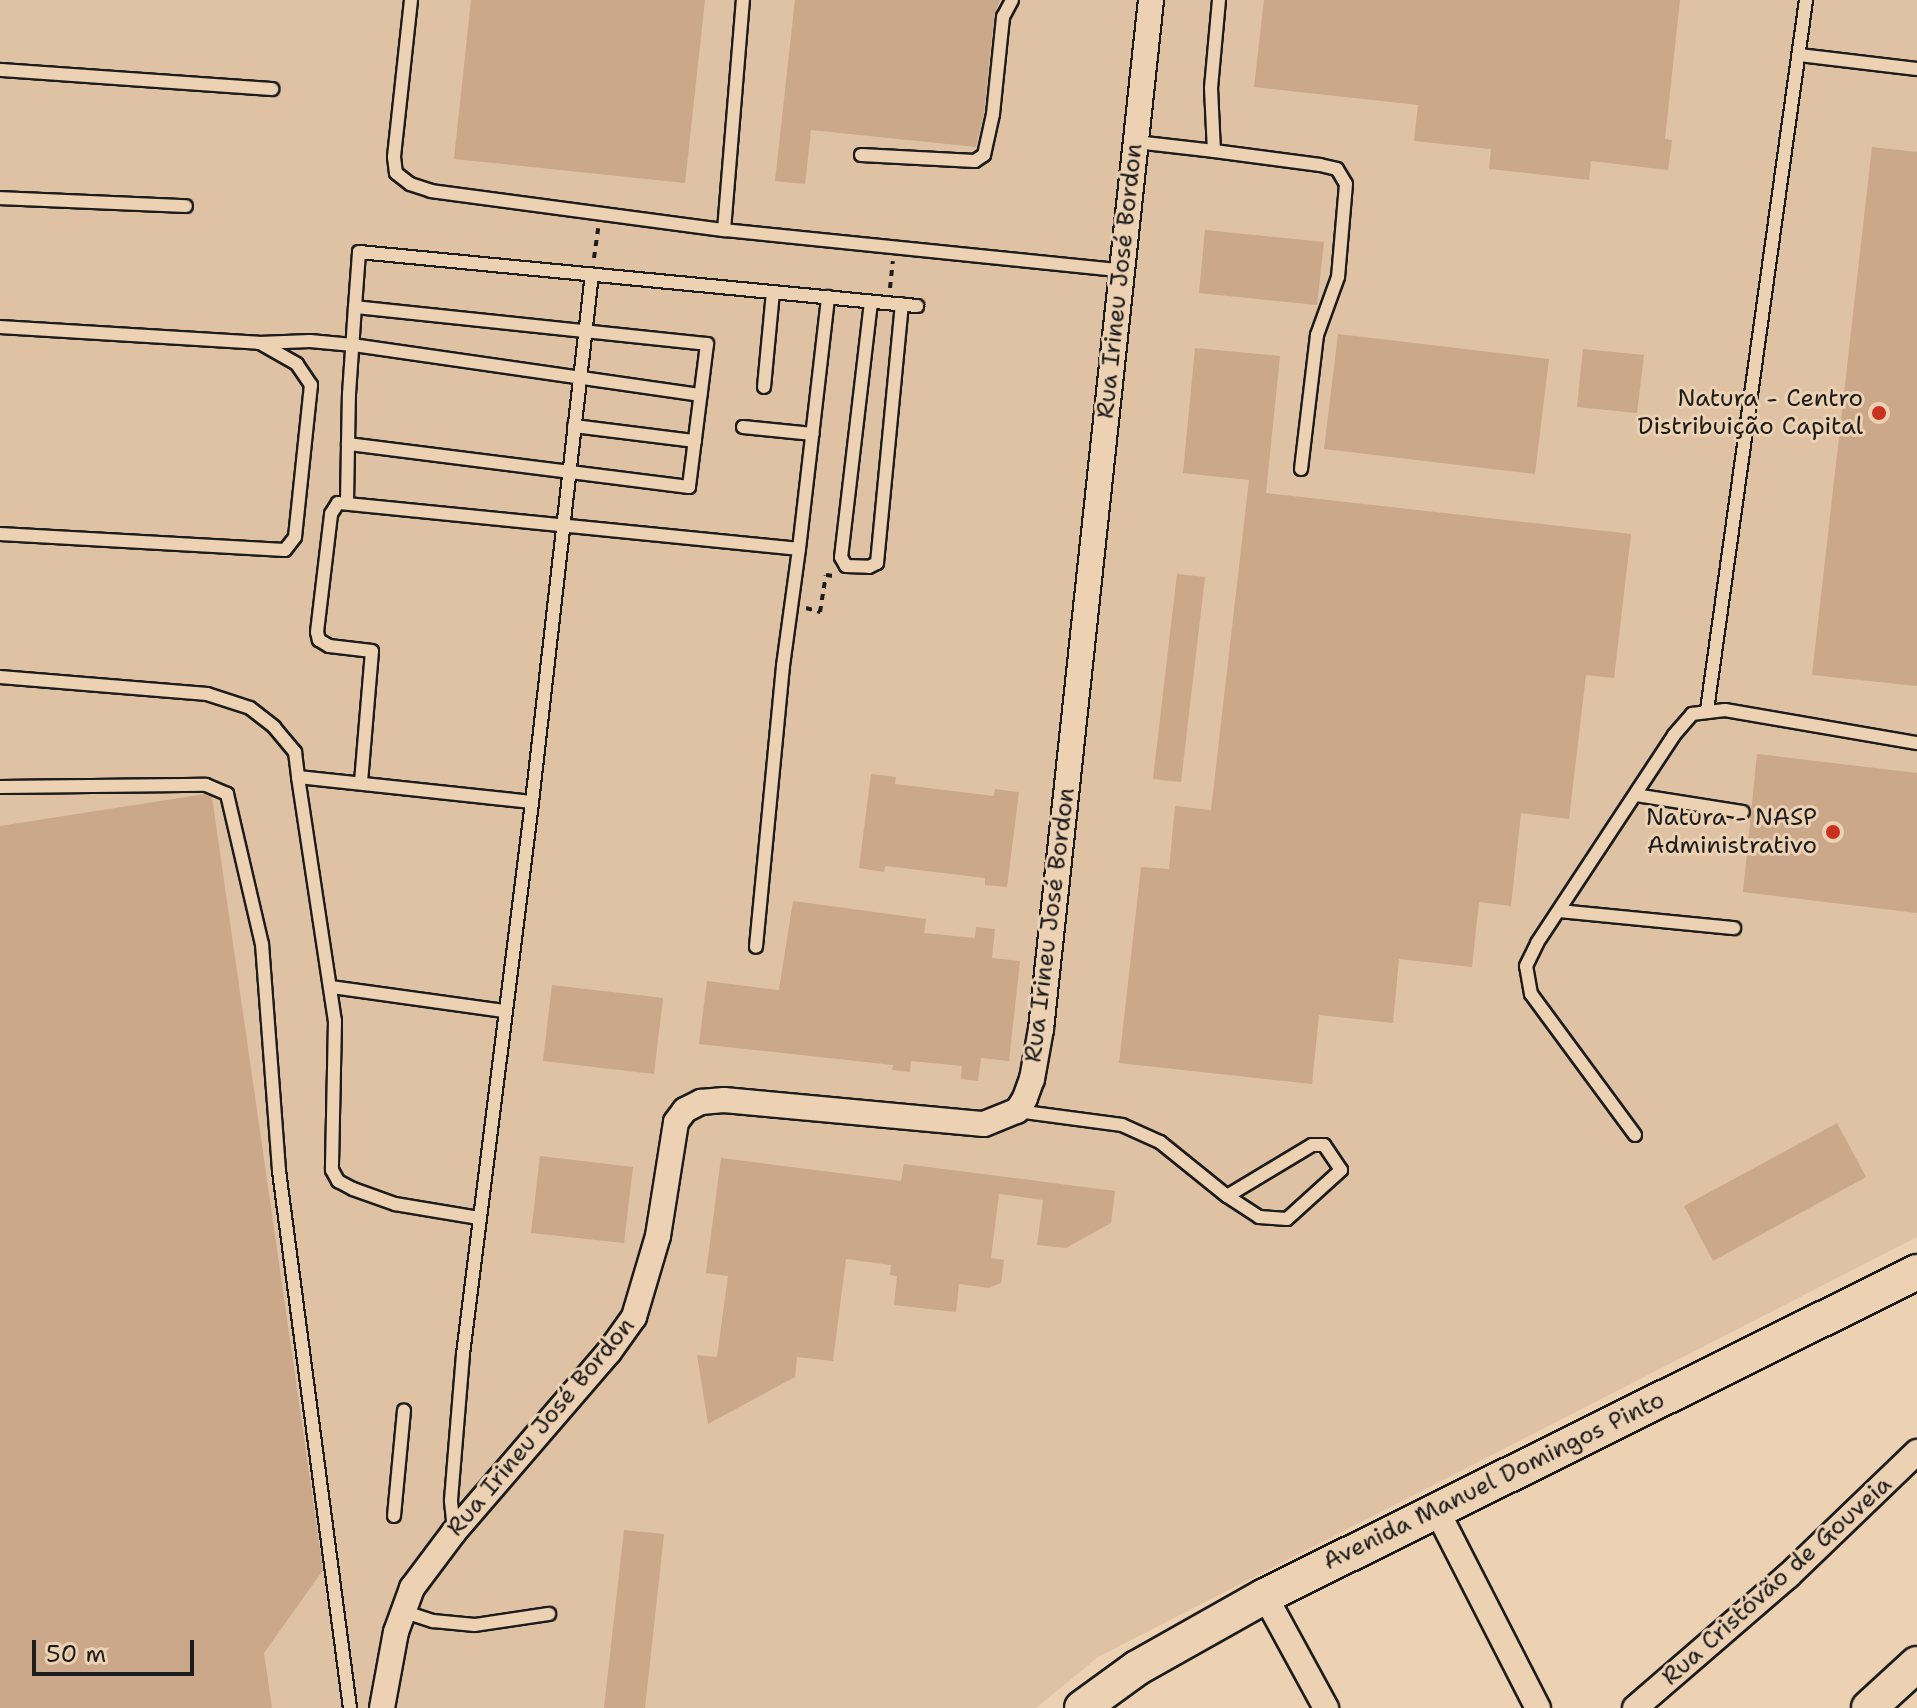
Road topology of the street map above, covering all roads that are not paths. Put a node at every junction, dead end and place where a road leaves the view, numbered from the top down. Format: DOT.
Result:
graph roads {
  1 [pos="411,0"];
  2 [pos="743,0"];
  3 [pos="1012,0"];
  4 [pos="1151,0"];
  5 [pos="1219,0"];
  6 [pos="1806,0"];
  7 [pos="1799,55"];
  8 [pos="1917,69"];
  9 [pos="0,70"];
  10 [pos="272,89"];
  11 [pos="1136,142"];
  12 [pos="1214,151"];
  13 [pos="861,155"];
  14 [pos="0,198"];
  15 [pos="186,206"];
  16 [pos="724,230"];
  17 [pos="1121,270"];
  18 [pos="592,274"];
  19 [pos="773,292"];
  20 [pos="828,297"];
  21 [pos="871,302"];
  22 [pos="895,304"];
  23 [pos="917,306"];
  24 [pos="355,307"];
  25 [pos="0,327"];
  26 [pos="583,331"];
  27 [pos="259,343"];
  28 [pos="353,345"];
  29 [pos="579,377"];
  30 [pos="764,387"];
  31 [pos="700,395"];
  32 [pos="574,426"];
  33 [pos="743,427"];
  34 [pos="813,434"];
  35 [pos="695,441"];
  36 [pos="348,444"];
  37 [pos="1301,469"];
  38 [pos="570,470"];
  39 [pos="347,502"];
  40 [pos="561,525"];
  41 [pos="0,534"];
  42 [pos="799,549"];
  43 [pos="0,677"];
  44 [pos="1707,710"];
  45 [pos="1917,743"];
  46 [pos="298,777"];
  47 [pos="361,782"];
  48 [pos="0,787"];
  49 [pos="1636,795"];
  50 [pos="532,802"];
  51 [pos="1743,812"];
  52 [pos="1560,911"];
  53 [pos="1734,928"];
  54 [pos="756,947"];
  55 [pos="331,987"];
  56 [pos="503,1011"];
  57 [pos="1017,1111"];
  58 [pos="1635,1135"];
  59 [pos="1227,1196"];
  60 [pos="479,1218"];
  61 [pos="1917,1272"];
  62 [pos="404,1410"];
  63 [pos="1917,1452"];
  64 [pos="1436,1509"];
  65 [pos="394,1516"];
  66 [pos="454,1532"];
  67 [pos="1265,1596"];
  68 [pos="402,1611"];
  69 [pos="549,1614"];
  70 [pos="1917,1664"];
  71 [pos="1098,1703"];
  72 [pos="350,1708"];
  73 [pos="382,1708"];
  74 [pos="1326,1708"];
  75 [pos="1538,1708"];
  76 [pos="1635,1708"];
  77 [pos="1869,1708"];
  1 -- 16 [label="lane"];
  2 -- 16 [label="lane"];
  3 -- 13 [label="lane"];
  4 -- 11 [label="street, Rua Irineu José Bordon"];
  5 -- 12 [label="lane"];
  6 -- 7 [label="lane"];
  7 -- 8 [label="lane"];
  7 -- 44 [label="lane"];
  9 -- 10 [label="lane"];
  11 -- 12 [label="lane"];
  11 -- 17 [label="street, Rua Irineu José Bordon"];
  12 -- 37 [label="lane"];
  14 -- 15 [label="lane"];
  16 -- 17 [label="lane"];
  17 -- 57 [label="street, Rua Irineu José Bordon"];
  18 -- 19 [label="lane"];
  18 -- 24 [label="lane"];
  18 -- 26 [label="lane"];
  19 -- 20 [label="lane"];
  19 -- 30 [label="lane"];
  20 -- 21 [label="lane"];
  20 -- 34 [label="lane"];
  21 -- 22 [label="lane"];
  21 -- 22 [label="lane"];
  22 -- 23 [label="lane"];
  24 -- 26 [label="lane"];
  24 -- 28 [label="lane"];
  25 -- 27 [label="lane"];
  26 -- 29 [label="lane"];
  26 -- 31 [label="lane"];
  27 -- 28 [label="lane"];
  27 -- 41 [label="lane"];
  28 -- 29 [label="lane"];
  28 -- 36 [label="lane"];
  29 -- 31 [label="lane"];
  29 -- 32 [label="lane"];
  31 -- 35 [label="lane"];
  32 -- 35 [label="lane"];
  32 -- 38 [label="lane"];
  33 -- 34 [label="lane"];
  34 -- 42 [label="lane"];
  35 -- 38 [label="lane"];
  36 -- 38 [label="lane"];
  36 -- 39 [label="lane"];
  38 -- 40 [label="lane"];
  39 -- 40 [label="lane"];
  39 -- 47 [label="lane"];
  40 -- 42 [label="lane"];
  40 -- 50 [label="lane"];
  42 -- 54 [label="lane"];
  43 -- 46 [label="lane"];
  44 -- 45 [label="lane"];
  44 -- 49 [label="lane"];
  46 -- 47 [label="lane"];
  46 -- 55 [label="lane"];
  47 -- 50 [label="lane"];
  48 -- 72 [label="lane"];
  49 -- 51 [label="lane"];
  49 -- 52 [label="lane"];
  50 -- 56 [label="lane"];
  52 -- 53 [label="lane"];
  52 -- 58 [label="lane"];
  55 -- 56 [label="lane"];
  55 -- 60 [label="lane"];
  56 -- 60 [label="lane"];
  57 -- 59 [label="lane"];
  57 -- 66 [label="street, Rua Irineu José Bordon"];
  59 -- 59 [label="lane"];
  60 -- 66 [label="lane"];
  61 -- 64 [label="street, Avenida Manuel Domingos Pinto"];
  62 -- 65 [label="lane"];
  63 -- 76 [label="street, Rua Cristóvão de Gouveia"];
  64 -- 67 [label="street, Avenida Manuel Domingos Pinto"];
  64 -- 75 [label="street"];
  66 -- 68 [label="street, Rua Irineu José Bordon"];
  67 -- 71 [label="street, Avenida Manuel Domingos Pinto"];
  67 -- 74 [label="street"];
  68 -- 69 [label="lane"];
  68 -- 73 [label="street, Rua Irineu José Bordon"];
  70 -- 77 [label="street"];
}
